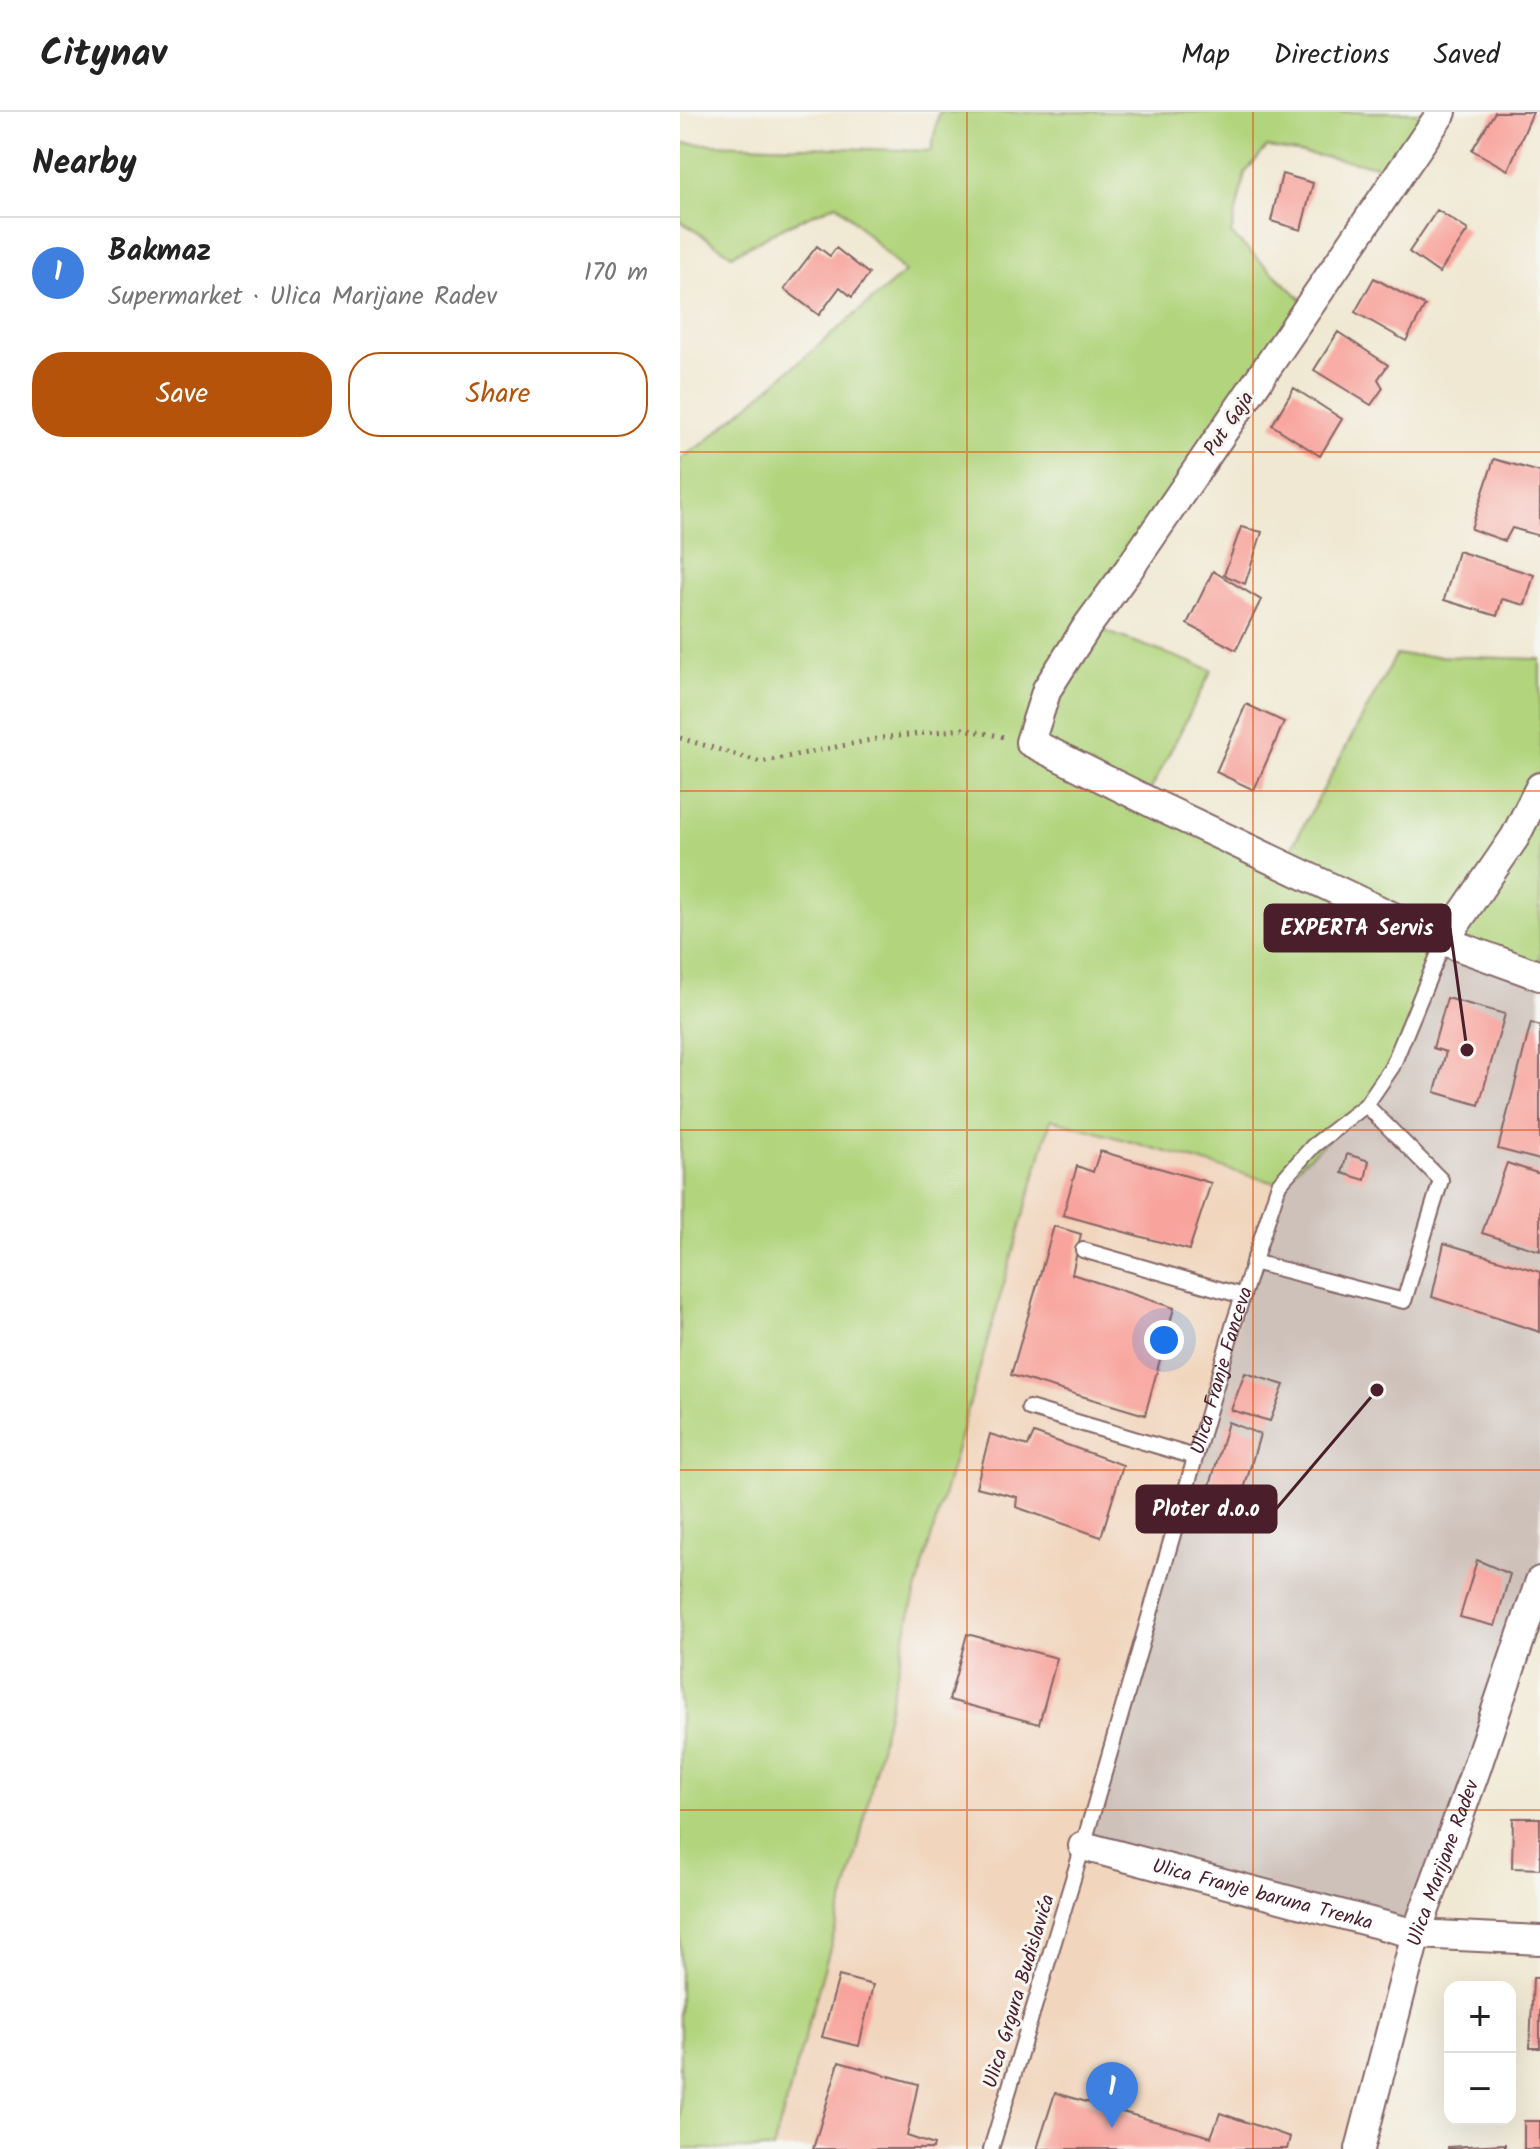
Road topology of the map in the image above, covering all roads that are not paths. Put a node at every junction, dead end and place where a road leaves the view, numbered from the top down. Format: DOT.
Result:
graph roads {
  1 [pos="1442,112"];
  2 [pos="1540,787"];
  3 [pos="1444,941"];
  4 [pos="1540,976"];
  5 [pos="1366,1105"];
  6 [pos="1083,1250"];
  7 [pos="1253,1262"];
  8 [pos="1243,1296"];
  9 [pos="1029,1408"];
  10 [pos="1195,1457"];
  11 [pos="1540,1581"];
  12 [pos="1083,1846"];
  13 [pos="1416,1934"];
  14 [pos="1540,1940"];
  15 [pos="991,2149"];
  16 [pos="1360,2149"];
  1 -- 3 [label="street, Put Gaja"];
  2 -- 3 [label="street"];
  3 -- 4 [label="street"];
  3 -- 5 [label="lane, Ulica Franje Fanceva"];
  5 -- 7 [label="lane, Ulica Franje Fanceva"];
  5 -- 7 [label="lane"];
  6 -- 8 [label="lane"];
  7 -- 8 [label="lane, Ulica Franje Fanceva"];
  8 -- 10 [label="lane, Ulica Franje Fanceva"];
  9 -- 10 [label="lane"];
  10 -- 12 [label="lane, Ulica Franje Fanceva"];
  11 -- 13 [label="street, Ulica Marijane Radev"];
  12 -- 13 [label="street, Ulica Franje baruna Trenka"];
  12 -- 15 [label="lane, Ulica Grgura Budislavića"];
  13 -- 14 [label="street, Ulica Franje baruna Trenka"];
  13 -- 16 [label="street, Ulica Marijane Radev"];
}
